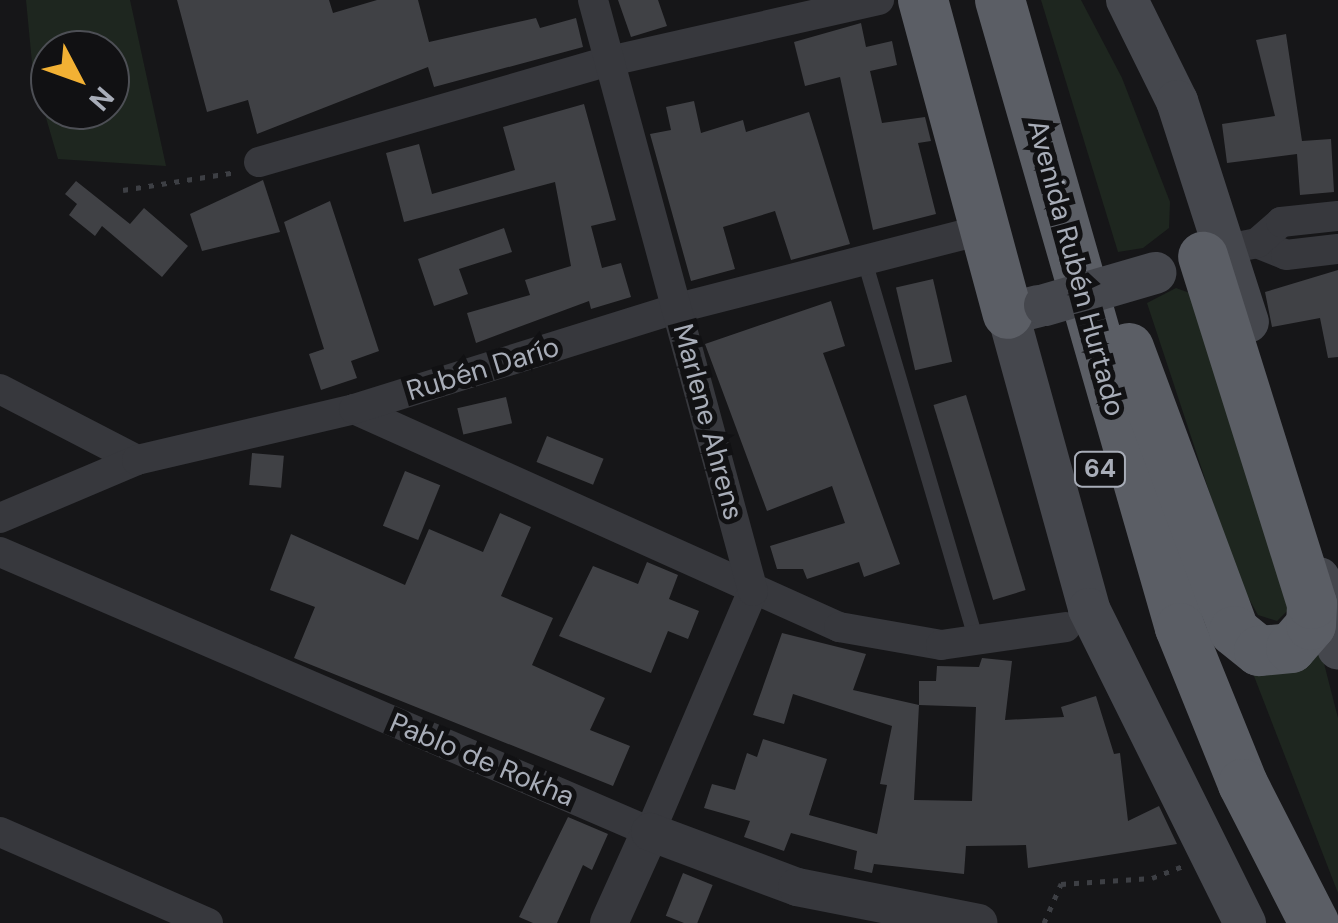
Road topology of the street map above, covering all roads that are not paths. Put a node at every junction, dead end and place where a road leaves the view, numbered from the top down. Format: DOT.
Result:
graph roads {
  1 [pos="593,0"];
  2 [pos="879,0"];
  3 [pos="923,0"];
  4 [pos="967,0"];
  5 [pos="1000,0"];
  6 [pos="1096,0"];
  7 [pos="1127,0"];
  8 [pos="610,61"];
  9 [pos="259,162"];
  10 [pos="1061,210"];
  11 [pos="1338,216"];
  12 [pos="970,233"];
  13 [pos="1338,249"];
  14 [pos="1229,250"];
  15 [pos="864,260"];
  16 [pos="678,308"];
  17 [pos="1027,310"];
  18 [pos="0,389"];
  19 [pos="354,409"];
  20 [pos="138,460"];
  21 [pos="0,518"];
  22 [pos="0,552"];
  23 [pos="752,592"];
  24 [pos="1066,627"];
  25 [pos="978,645"];
  26 [pos="1338,648"];
  27 [pos="0,832"];
  28 [pos="650,832"];
  29 [pos="208,923"];
  30 [pos="610,923"];
  31 [pos="978,923"];
  32 [pos="1245,923"];
  33 [pos="1274,923"];
  34 [pos="1314,923"];
  1 -- 8 [label="street, Marlene Ahrens"];
  2 -- 8 [label="street"];
  3 -- 17 [label="highway"];
  4 -- 33 [label="highway, Avenida Rubén Hurtado / 64"];
  5 -- 10 [label="highway, Avenida Rubén Hurtado / 64"];
  6 -- 14 [label="main road"];
  7 -- 14 [label="main road"];
  8 -- 9 [label="street"];
  8 -- 16 [label="street, Marlene Ahrens"];
  10 -- 14 [label="highway"];
  10 -- 34 [label="highway, Avenida Rubén Hurtado / 64"];
  11 -- 14 [label="street"];
  12 -- 15 [label="street, Rubén Darío"];
  13 -- 14 [label="street"];
  14 -- 17 [label="main road, bridge"];
  14 -- 26 [label="main road"];
  15 -- 16 [label="street, Rubén Darío"];
  15 -- 25 [label="lane"];
  16 -- 19 [label="street, Rubén Darío"];
  16 -- 23 [label="street, Marlene Ahrens"];
  17 -- 32 [label="main road"];
  18 -- 20 [label="street"];
  19 -- 20 [label="street, Rubén Darío"];
  19 -- 23 [label="street"];
  20 -- 21 [label="street, Rubén Darío"];
  22 -- 28 [label="street, Pablo de Rokha"];
  23 -- 25 [label="street"];
  23 -- 28 [label="street"];
  24 -- 25 [label="street"];
  27 -- 29 [label="street"];
  28 -- 30 [label="street"];
  28 -- 31 [label="street, Pablo de Rokha"];
}
